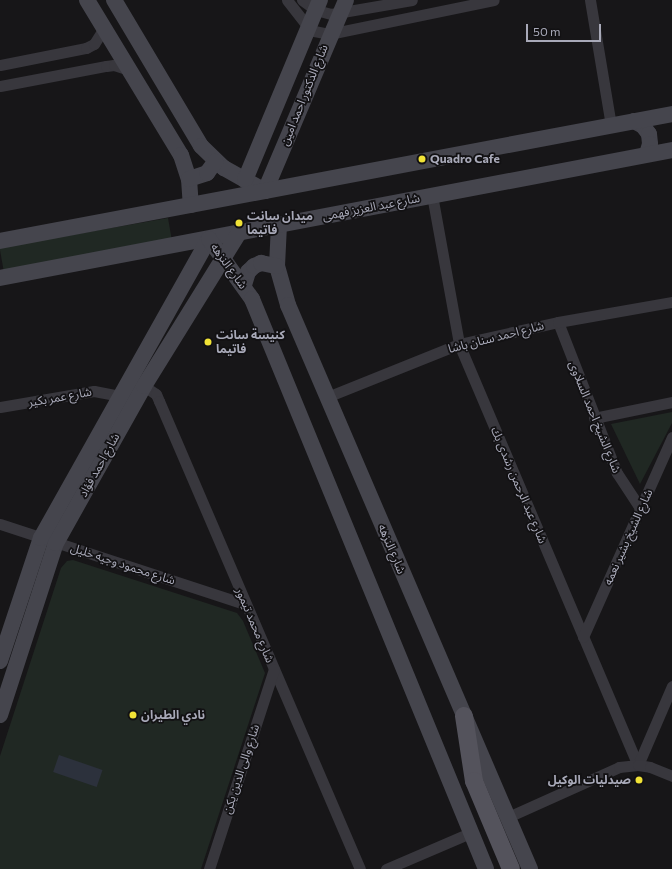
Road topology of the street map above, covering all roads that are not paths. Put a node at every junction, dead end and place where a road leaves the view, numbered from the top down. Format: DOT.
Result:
graph roads {
  1 [pos="87,0"];
  2 [pos="114,0"];
  3 [pos="287,0"];
  4 [pos="302,0"];
  5 [pos="412,0"];
  6 [pos="494,0"];
  7 [pos="590,0"];
  8 [pos="318,5"];
  9 [pos="342,7"];
  10 [pos="308,27"];
  11 [pos="104,28"];
  12 [pos="329,34"];
  13 [pos="0,65"];
  14 [pos="129,70"];
  15 [pos="0,86"];
  16 [pos="672,114"];
  17 [pos="634,121"];
  18 [pos="611,126"];
  19 [pos="672,150"];
  20 [pos="647,154"];
  21 [pos="215,162"];
  22 [pos="189,179"];
  23 [pos="245,180"];
  24 [pos="265,191"];
  25 [pos="432,195"];
  26 [pos="191,205"];
  27 [pos="279,225"];
  28 [pos="239,233"];
  29 [pos="209,239"];
  30 [pos="0,241"];
  31 [pos="224,260"];
  32 [pos="277,266"];
  33 [pos="0,278"];
  34 [pos="244,285"];
  35 [pos="672,302"];
  36 [pos="558,322"];
  37 [pos="459,344"];
  38 [pos="144,386"];
  39 [pos="120,396"];
  40 [pos="327,397"];
  41 [pos="672,402"];
  42 [pos="0,407"];
  43 [pos="594,418"];
  44 [pos="672,437"];
  45 [pos="640,508"];
  46 [pos="0,524"];
  47 [pos="48,540"];
  48 [pos="246,604"];
  49 [pos="583,637"];
  50 [pos="0,661"];
  51 [pos="274,669"];
  52 [pos="672,686"];
  53 [pos="0,715"];
  54 [pos="464,716"];
  55 [pos="638,765"];
  56 [pos="672,776"];
  57 [pos="508,818"];
  58 [pos="470,833"];
  59 [pos="209,869"];
  60 [pos="360,869"];
  61 [pos="386,869"];
  62 [pos="486,869"];
  63 [pos="511,869"];
  64 [pos="530,869"];
  1 -- 11 [label="main road"];
  2 -- 21 [label="main road"];
  3 -- 10 [label="street"];
  4 -- 8 [label="street"];
  5 -- 9 [label="street"];
  6 -- 12 [label="street"];
  7 -- 18 [label="street"];
  8 -- 9 [label="street"];
  8 -- 10 [label="main road, شارع الدكتور احمد امين"];
  9 -- 12 [label="main road, شارع الدكتور احمد امين"];
  10 -- 12 [label="street"];
  10 -- 23 [label="main road, شارع الدكتور احمد امين"];
  11 -- 13 [label="street"];
  11 -- 14 [label="main road"];
  12 -- 24 [label="main road, شارع الدكتور احمد امين"];
  14 -- 15 [label="street"];
  14 -- 22 [label="main road"];
  16 -- 17 [label="main road"];
  17 -- 18 [label="main road"];
  17 -- 20 [label="main road"];
  18 -- 24 [label="main road"];
  19 -- 20 [label="main road, شارع عبد العزيز فهمى"];
  20 -- 25 [label="main road, شارع عبد العزيز فهمى"];
  21 -- 22 [label="main road"];
  21 -- 23 [label="main road"];
  22 -- 26 [label="main road"];
  23 -- 24 [label="main road"];
  24 -- 26 [label="main road"];
  25 -- 27 [label="main road, شارع عبد العزيز فهمى"];
  25 -- 37 [label="street, شارع عبد الرحمن رشدى بك"];
  26 -- 30 [label="main road"];
  27 -- 28 [label="main road, شارع عبد العزيز فهمى"];
  27 -- 32 [label="main road, شارع النزهه"];
  28 -- 29 [label="main road, شارع عبد العزيز فهمى"];
  28 -- 31 [label="main road, شارع احمد فؤاد"];
  29 -- 31 [label="main road, شارع النزهه"];
  29 -- 33 [label="main road, شارع عبد العزيز فهمى"];
  29 -- 39 [label="main road, شارع احمد فؤاد"];
  31 -- 34 [label="main road, شارع النزهه"];
  31 -- 38 [label="main road, شارع احمد فؤاد"];
  32 -- 34 [label="main road"];
  32 -- 40 [label="main road, شارع النزهه"];
  34 -- 58 [label="main road, شارع النزهه"];
  35 -- 36 [label="street, شارع احمد سنان باشا"];
  36 -- 37 [label="street, شارع احمد سنان باشا"];
  36 -- 43 [label="street, شارع الشيخ احمد السلاوى"];
  37 -- 40 [label="street, شارع احمد سنان باشا"];
  37 -- 49 [label="street, شارع عبد الرحمن رشدى بك"];
  38 -- 47 [label="main road, شارع احمد فؤاد"];
  38 -- 48 [label="street, شارع محمد تيمور"];
  39 -- 42 [label="street, شارع عمر بكير"];
  39 -- 47 [label="main road, شارع احمد فؤاد"];
  40 -- 54 [label="main road, شارع النزهه"];
  41 -- 43 [label="street"];
  43 -- 45 [label="street, شارع الشيخ احمد السلاوى"];
  44 -- 45 [label="street, شارع الشيخ بشير نعمه"];
  45 -- 49 [label="street, شارع الشيخ بشير نعمه"];
  46 -- 47 [label="street, شارع محمود وجيه خليل"];
  47 -- 48 [label="street, شارع محمود وجيه خليل"];
  47 -- 50 [label="main road, شارع احمد فؤاد"];
  47 -- 53 [label="main road, شارع احمد فؤاد"];
  48 -- 51 [label="street, شارع محمد تيمور"];
  49 -- 55 [label="street, شارع عبد الرحمن رشدى بك"];
  51 -- 59 [label="street, شارع والى الدين يكن"];
  51 -- 60 [label="street, شارع محمد تيمور"];
  52 -- 55 [label="street"];
  54 -- 57 [label="main road, شارع النزهه"];
  54 -- 63 [label="main road"];
  55 -- 56 [label="street"];
  55 -- 57 [label="street"];
  57 -- 64 [label="main road, شارع النزهه"];
  58 -- 61 [label="street"];
  58 -- 62 [label="main road, شارع النزهه"];
}
